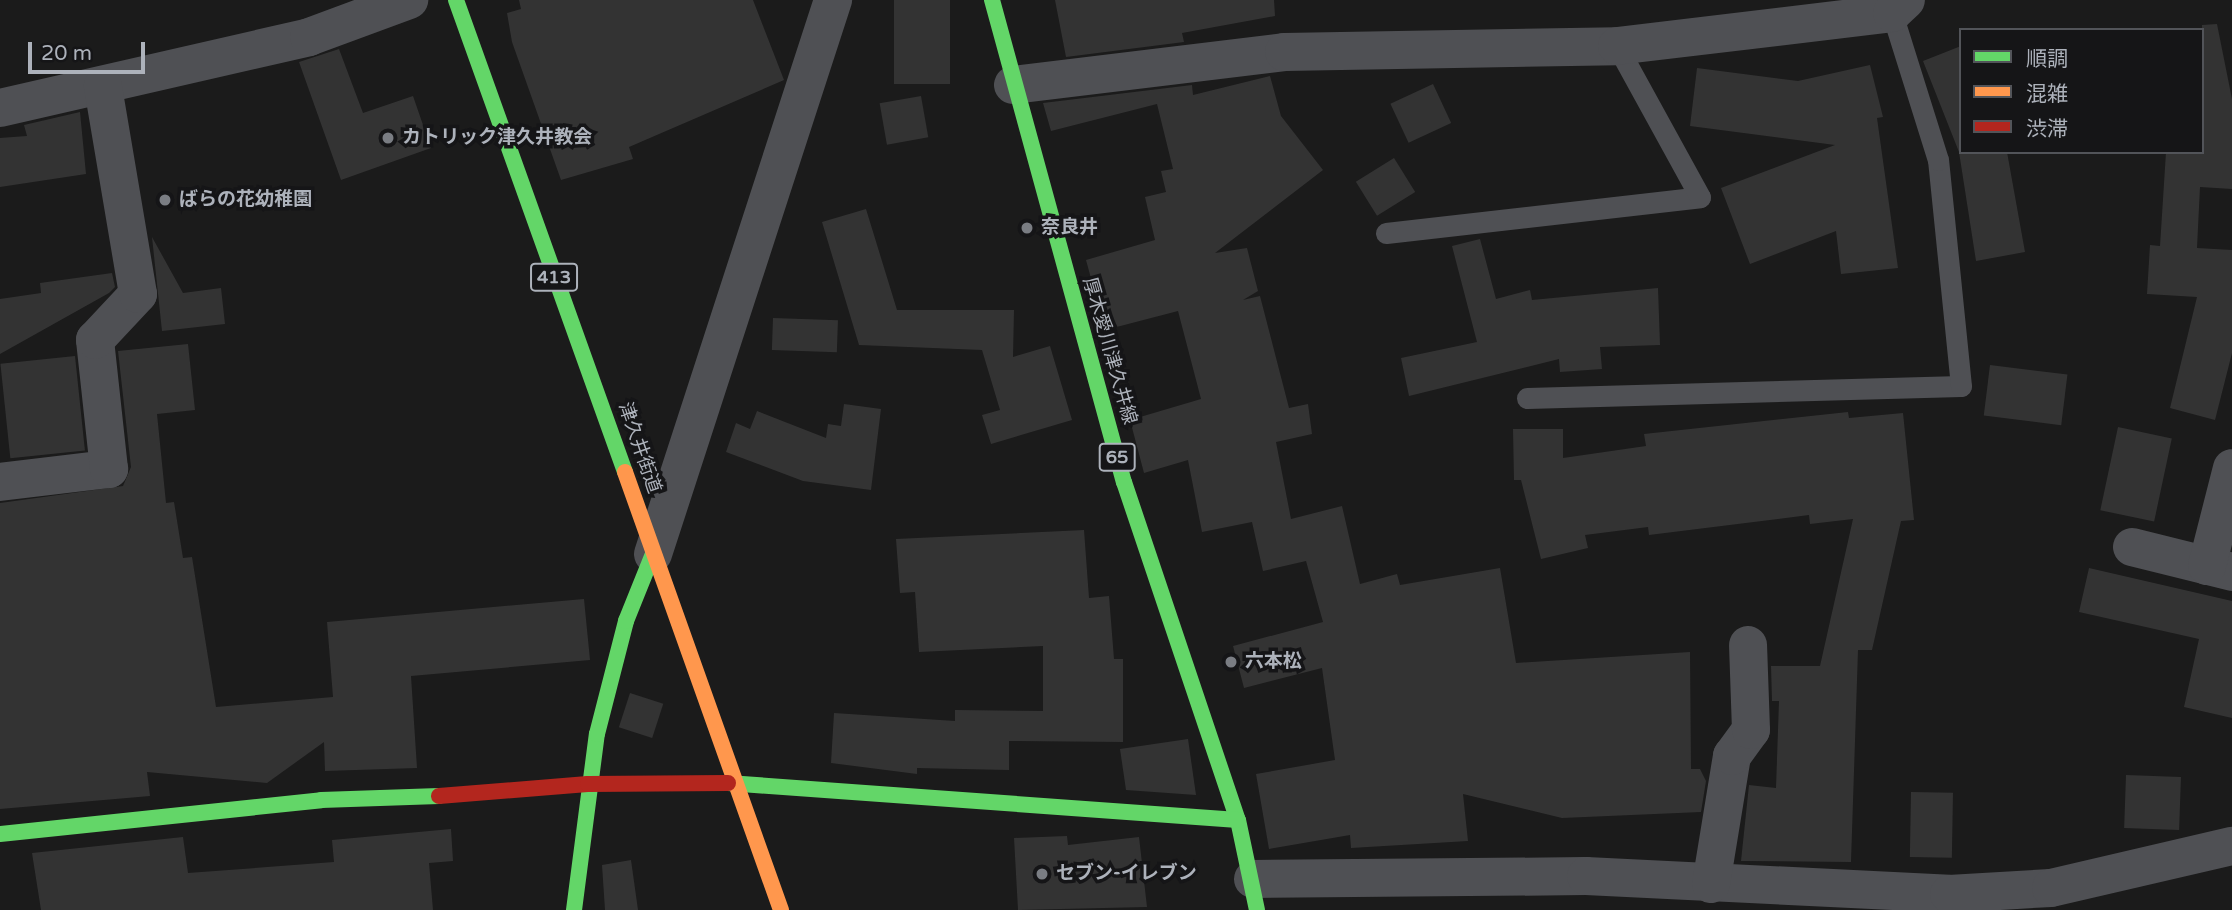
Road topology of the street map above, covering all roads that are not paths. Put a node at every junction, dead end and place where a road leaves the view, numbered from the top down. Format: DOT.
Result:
graph roads {
  1 [pos="409,0"];
  2 [pos="457,0"];
  3 [pos="833,0"];
  4 [pos="992,0"];
  5 [pos="1899,6"];
  6 [pos="1617,46"];
  7 [pos="1013,85"];
  8 [pos="103,86"];
  9 [pos="0,108"];
  10 [pos="1385,233"];
  11 [pos="1527,398"];
  12 [pos="2232,468"];
  13 [pos="0,482"];
  14 [pos="2132,547"];
  15 [pos="653,554"];
  16 [pos="2219,569"];
  17 [pos="1748,645"];
  18 [pos="735,782"];
  19 [pos="588,784"];
  20 [pos="1238,820"];
  21 [pos="0,834"];
  22 [pos="2232,846"];
  23 [pos="1711,884"];
  24 [pos="1590,893"];
  25 [pos="1255,894"];
  26 [pos="574,910"];
  27 [pos="781,910"];
  1 -- 8 [label="street"];
  2 -- 15 [label="main road, 津久井街道 / 413"];
  3 -- 15 [label="street"];
  4 -- 7 [label="main road, 厚木愛川津久井線 / 65"];
  5 -- 6 [label="street"];
  5 -- 11 [label="lane"];
  6 -- 7 [label="street"];
  6 -- 10 [label="lane"];
  7 -- 20 [label="main road, 厚木愛川津久井線 / 65"];
  8 -- 9 [label="street"];
  8 -- 13 [label="street"];
  12 -- 16 [label="street"];
  14 -- 16 [label="street"];
  15 -- 18 [label="main road, 津久井街道 / 413"];
  15 -- 19 [label="main road"];
  17 -- 23 [label="street"];
  18 -- 19 [label="main road"];
  18 -- 20 [label="main road"];
  18 -- 27 [label="main road, 津久井街道 / 413"];
  19 -- 21 [label="main road"];
  19 -- 26 [label="main road"];
  20 -- 25 [label="main road, 厚木愛川津久井線 / 65"];
  22 -- 23 [label="street"];
  23 -- 24 [label="street"];
  24 -- 25 [label="street"];
}
